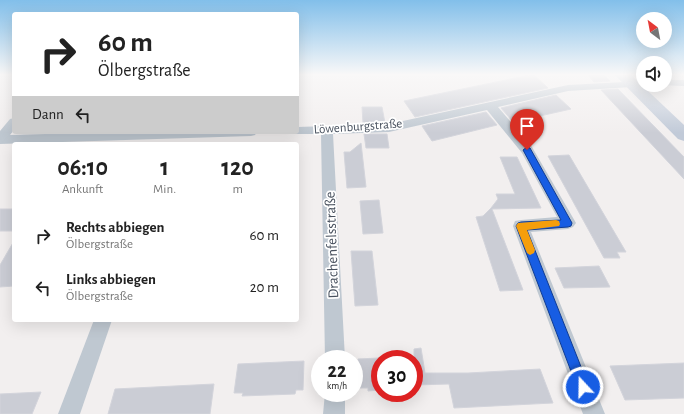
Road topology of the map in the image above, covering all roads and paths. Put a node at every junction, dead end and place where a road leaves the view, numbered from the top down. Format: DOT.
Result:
graph roads {
  1 [pos="538,94"];
  2 [pos="645,94"];
  3 [pos="488,105"];
  4 [pos="12,124"];
  5 [pos="327,130"];
  6 [pos="299,131"];
  7 [pos="232,134"];
  8 [pos="684,135"];
  9 [pos="0,139"];
  10 [pos="183,139"];
  11 [pos="101,322"];
  12 [pos="335,350"];
  13 [pos="335,402"];
  14 [pos="69,414"];
  15 [pos="334,414"];
  16 [pos="594,414"];
  1 -- 3 [label="street, Löwenburgstraße"];
  2 -- 8 [label="street"];
  3 -- 5 [label="street, Löwenburgstraße"];
  3 -- 16 [label="street"];
  4 -- 9 [label="street"];
  5 -- 6 [label="street, Löwenburgstraße"];
  5 -- 12 [label="street, Drachenfelsstraße"];
  7 -- 10 [label="street"];
  9 -- 10 [label="street"];
  11 -- 14 [label="street"];
  13 -- 15 [label="street"];
}
